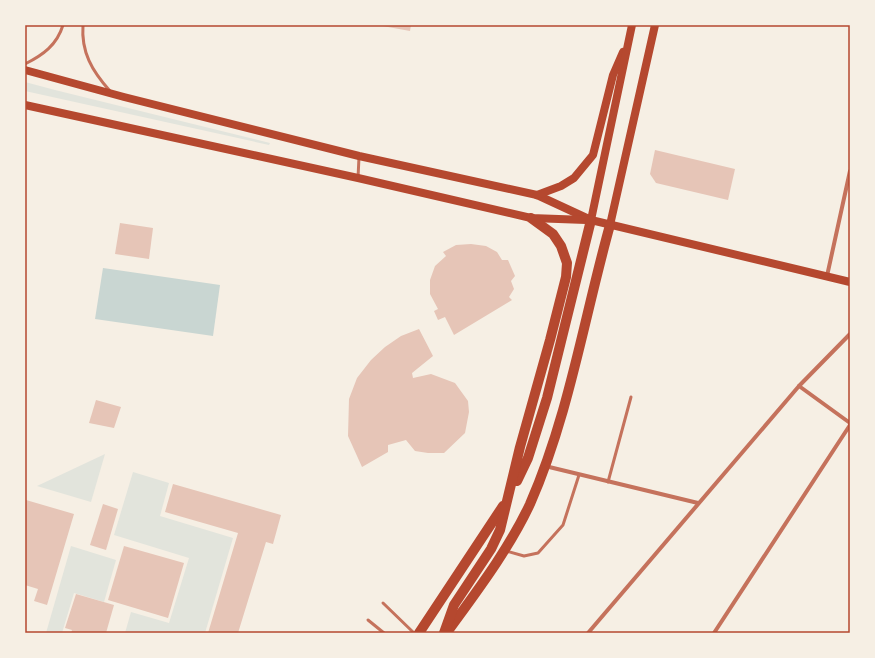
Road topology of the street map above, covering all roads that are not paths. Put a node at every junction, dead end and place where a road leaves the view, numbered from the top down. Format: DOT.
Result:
graph roads {
  1 [pos="63,25"];
  2 [pos="84,25"];
  3 [pos="632,25"];
  4 [pos="655,25"];
  5 [pos="629,39"];
  6 [pos="25,64"];
  7 [pos="25,70"];
  8 [pos="112,94"];
  9 [pos="25,105"];
  10 [pos="359,156"];
  11 [pos="850,171"];
  12 [pos="358,178"];
  13 [pos="537,196"];
  14 [pos="531,218"];
  15 [pos="591,220"];
  16 [pos="610,225"];
  17 [pos="827,277"];
  18 [pos="850,282"];
  19 [pos="850,334"];
  20 [pos="799,386"];
  21 [pos="631,397"];
  22 [pos="850,424"];
  23 [pos="545,466"];
  24 [pos="579,475"];
  25 [pos="608,482"];
  26 [pos="509,496"];
  27 [pos="698,503"];
  28 [pos="503,551"];
  29 [pos="383,603"];
  30 [pos="368,620"];
  31 [pos="384,633"];
  32 [pos="414,633"];
  33 [pos="419,633"];
  34 [pos="446,633"];
  35 [pos="588,633"];
  36 [pos="714,633"];
  1 -- 6 [label="lane"];
  2 -- 8 [label="lane"];
  3 -- 5 [label="main road"];
  4 -- 16 [label="main road"];
  5 -- 13 [label="main road"];
  5 -- 15 [label="main road"];
  7 -- 8 [label="main road"];
  8 -- 10 [label="main road"];
  9 -- 12 [label="main road"];
  10 -- 12 [label="lane"];
  10 -- 13 [label="main road"];
  11 -- 17 [label="street"];
  12 -- 14 [label="main road"];
  13 -- 15 [label="main road"];
  14 -- 15 [label="main road"];
  14 -- 26 [label="main road"];
  15 -- 16 [label="main road"];
  15 -- 26 [label="main road"];
  16 -- 17 [label="main road"];
  16 -- 23 [label="main road"];
  17 -- 18 [label="main road"];
  19 -- 20 [label="street"];
  20 -- 22 [label="street"];
  20 -- 27 [label="street"];
  21 -- 25 [label="lane"];
  22 -- 36 [label="street"];
  23 -- 24 [label="street"];
  23 -- 28 [label="main road"];
  24 -- 25 [label="street"];
  24 -- 28 [label="lane"];
  25 -- 27 [label="street"];
  26 -- 33 [label="main road"];
  26 -- 34 [label="main road"];
  27 -- 35 [label="street"];
  28 -- 34 [label="main road"];
  29 -- 32 [label="lane"];
  30 -- 31 [label="lane"];
}
